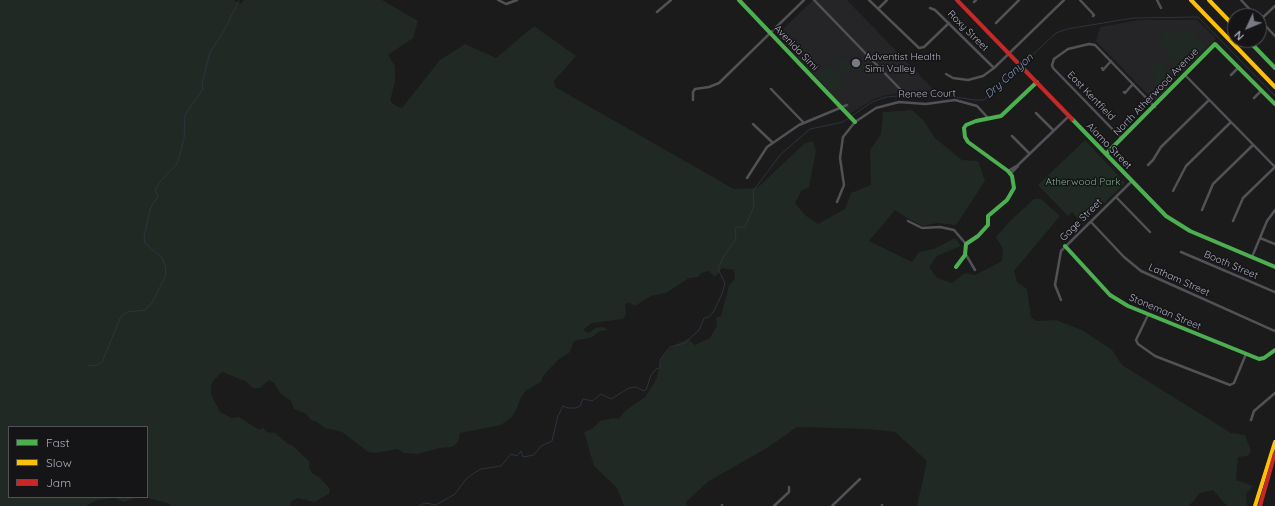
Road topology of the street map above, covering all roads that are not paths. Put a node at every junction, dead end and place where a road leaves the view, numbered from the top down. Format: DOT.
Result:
graph roads {
  1 [pos="498,0"];
  2 [pos="517,0"];
  3 [pos="671,0"];
  4 [pos="738,0"];
  5 [pos="804,0"];
  6 [pos="814,0"];
  7 [pos="869,0"];
  8 [pos="887,0"];
  9 [pos="958,0"];
  10 [pos="1019,0"];
  11 [pos="1064,0"];
  12 [pos="1080,0"];
  13 [pos="1157,0"];
  14 [pos="1191,0"];
  15 [pos="1209,0"];
  16 [pos="1241,0"];
  17 [pos="1275,6"];
  18 [pos="930,8"];
  19 [pos="1161,8"];
  20 [pos="1248,8"];
  21 [pos="878,9"];
  22 [pos="657,12"];
  23 [pos="1267,13"];
  24 [pos="1092,16"];
  25 [pos="1227,19"];
  26 [pos="949,23"];
  27 [pos="996,23"];
  28 [pos="1267,27"];
  29 [pos="770,33"];
  30 [pos="1275,36"];
  31 [pos="1256,48"];
  32 [pos="1009,54"];
  33 [pos="1111,61"];
  34 [pos="1239,67"];
  35 [pos="994,68"];
  36 [pos="1102,68"];
  37 [pos="1275,68"];
  38 [pos="946,74"];
  39 [pos="1184,74"];
  40 [pos="1231,75"];
  41 [pos="1036,82"];
  42 [pos="1133,84"];
  43 [pos="1275,87"];
  44 [pos="771,89"];
  45 [pos="900,89"];
  46 [pos="1262,90"];
  47 [pos="1124,92"];
  48 [pos="1254,98"];
  49 [pos="693,100"];
  50 [pos="1209,100"];
  51 [pos="1275,104"];
  52 [pos="844,106"];
  53 [pos="1155,107"];
  54 [pos="1036,112"];
  55 [pos="1069,116"];
  56 [pos="988,118"];
  57 [pos="804,122"];
  58 [pos="855,122"];
  59 [pos="1231,122"];
  60 [pos="753,124"];
  61 [pos="1053,130"];
  62 [pos="1012,136"];
  63 [pos="1122,139"];
  64 [pos="772,143"];
  65 [pos="1253,145"];
  66 [pos="1029,153"];
  67 [pos="1106,154"];
  68 [pos="1148,165"];
  69 [pos="1275,167"];
  70 [pos="1009,173"];
  71 [pos="747,178"];
  72 [pos="1132,181"];
  73 [pos="1173,192"];
  74 [pos="1116,197"];
  75 [pos="837,202"];
  76 [pos="1202,210"];
  77 [pos="1275,210"];
  78 [pos="908,221"];
  79 [pos="1091,222"];
  80 [pos="1233,222"];
  81 [pos="1150,232"];
  82 [pos="1260,238"];
  83 [pos="966,244"];
  84 [pos="1275,244"];
  85 [pos="1066,246"];
  86 [pos="1181,252"];
  87 [pos="965,254"];
  88 [pos="1252,257"];
  89 [pos="956,267"];
  90 [pos="1275,267"];
  91 [pos="975,270"];
  92 [pos="1275,292"];
  93 [pos="1061,300"];
  94 [pos="1148,315"];
  95 [pos="1275,331"];
  96 [pos="1275,350"];
  97 [pos="1246,354"];
  98 [pos="1275,393"];
  99 [pos="1251,420"];
  100 [pos="1275,442"];
  101 [pos="1275,453"];
  102 [pos="860,479"];
  103 [pos="789,486"];
  104 [pos="774,506"];
  105 [pos="832,506"];
  106 [pos="1255,506"];
  107 [pos="1260,506"];
  1 -- 2 [label="street"];
  3 -- 22 [label="street"];
  4 -- 29 [label="main road, Avenida Simi"];
  5 -- 29 [label="street"];
  6 -- 45 [label="street"];
  7 -- 21 [label="street"];
  8 -- 21 [label="street"];
  9 -- 32 [label="main road, Alamo Street"];
  10 -- 27 [label="street"];
  11 -- 32 [label="street"];
  12 -- 24 [label="street"];
  13 -- 19 [label="street"];
  14 -- 43 [label="main road"];
  15 -- 25 [label="main road"];
  16 -- 20 [label="street"];
  17 -- 23 [label="street"];
  18 -- 26 [label="street, Roxy Street"];
  21 -- 26 [label="street"];
  26 -- 35 [label="street, Roxy Street"];
  28 -- 30 [label="street"];
  29 -- 49 [label="street"];
  29 -- 52 [label="main road, Avenida Simi"];
  31 -- 37 [label="main road"];
  32 -- 35 [label="street"];
  32 -- 41 [label="main road, Alamo Street"];
  33 -- 36 [label="street"];
  33 -- 42 [label="street"];
  33 -- 63 [label="street, East Kentfield"];
  34 -- 39 [label="main road, North Atherwood Avenue"];
  34 -- 40 [label="street"];
  34 -- 46 [label="main road"];
  35 -- 38 [label="street"];
  39 -- 50 [label="street"];
  39 -- 53 [label="main road, North Atherwood Avenue"];
  41 -- 55 [label="main road, Alamo Street"];
  41 -- 56 [label="main road"];
  42 -- 47 [label="street"];
  42 -- 53 [label="street"];
  44 -- 57 [label="street"];
  46 -- 48 [label="street"];
  46 -- 51 [label="main road"];
  50 -- 59 [label="street"];
  50 -- 68 [label="street"];
  52 -- 57 [label="street"];
  52 -- 58 [label="main road, Avenida Simi"];
  53 -- 63 [label="main road, North Atherwood Avenue"];
  54 -- 61 [label="street"];
  55 -- 61 [label="street"];
  55 -- 67 [label="main road, Alamo Street"];
  56 -- 58 [label="street, Renee Court"];
  56 -- 70 [label="main road"];
  57 -- 64 [label="street"];
  58 -- 75 [label="street, Renee Court"];
  59 -- 65 [label="street"];
  59 -- 73 [label="street"];
  60 -- 64 [label="street"];
  61 -- 66 [label="street"];
  62 -- 66 [label="street"];
  63 -- 67 [label="main road, North Atherwood Avenue"];
  64 -- 71 [label="street"];
  65 -- 69 [label="street"];
  65 -- 76 [label="street"];
  66 -- 70 [label="street"];
  67 -- 72 [label="main road, Alamo Street"];
  69 -- 80 [label="street"];
  70 -- 83 [label="main road"];
  72 -- 74 [label="street, Gage Street"];
  72 -- 88 [label="main road, Alamo Street"];
  74 -- 79 [label="street, Gage Street"];
  74 -- 81 [label="street"];
  77 -- 82 [label="street"];
  78 -- 83 [label="street"];
  79 -- 85 [label="street, Gage Street"];
  79 -- 95 [label="street, Latham Street"];
  82 -- 84 [label="street"];
  82 -- 88 [label="street"];
  83 -- 87 [label="main road"];
  85 -- 93 [label="street, Gage Street"];
  85 -- 94 [label="main road, Stoneman Street"];
  86 -- 92 [label="street, Booth Street"];
  87 -- 89 [label="main road"];
  87 -- 91 [label="street"];
  88 -- 90 [label="main road, Alamo Street"];
  94 -- 97 [label="main road, Stoneman Street"];
  94 -- 97 [label="street"];
  96 -- 97 [label="main road, Stoneman Street"];
  98 -- 99 [label="street"];
  100 -- 106 [label="main road"];
  101 -- 107 [label="main road"];
  102 -- 105 [label="street"];
  103 -- 104 [label="street"];
}
